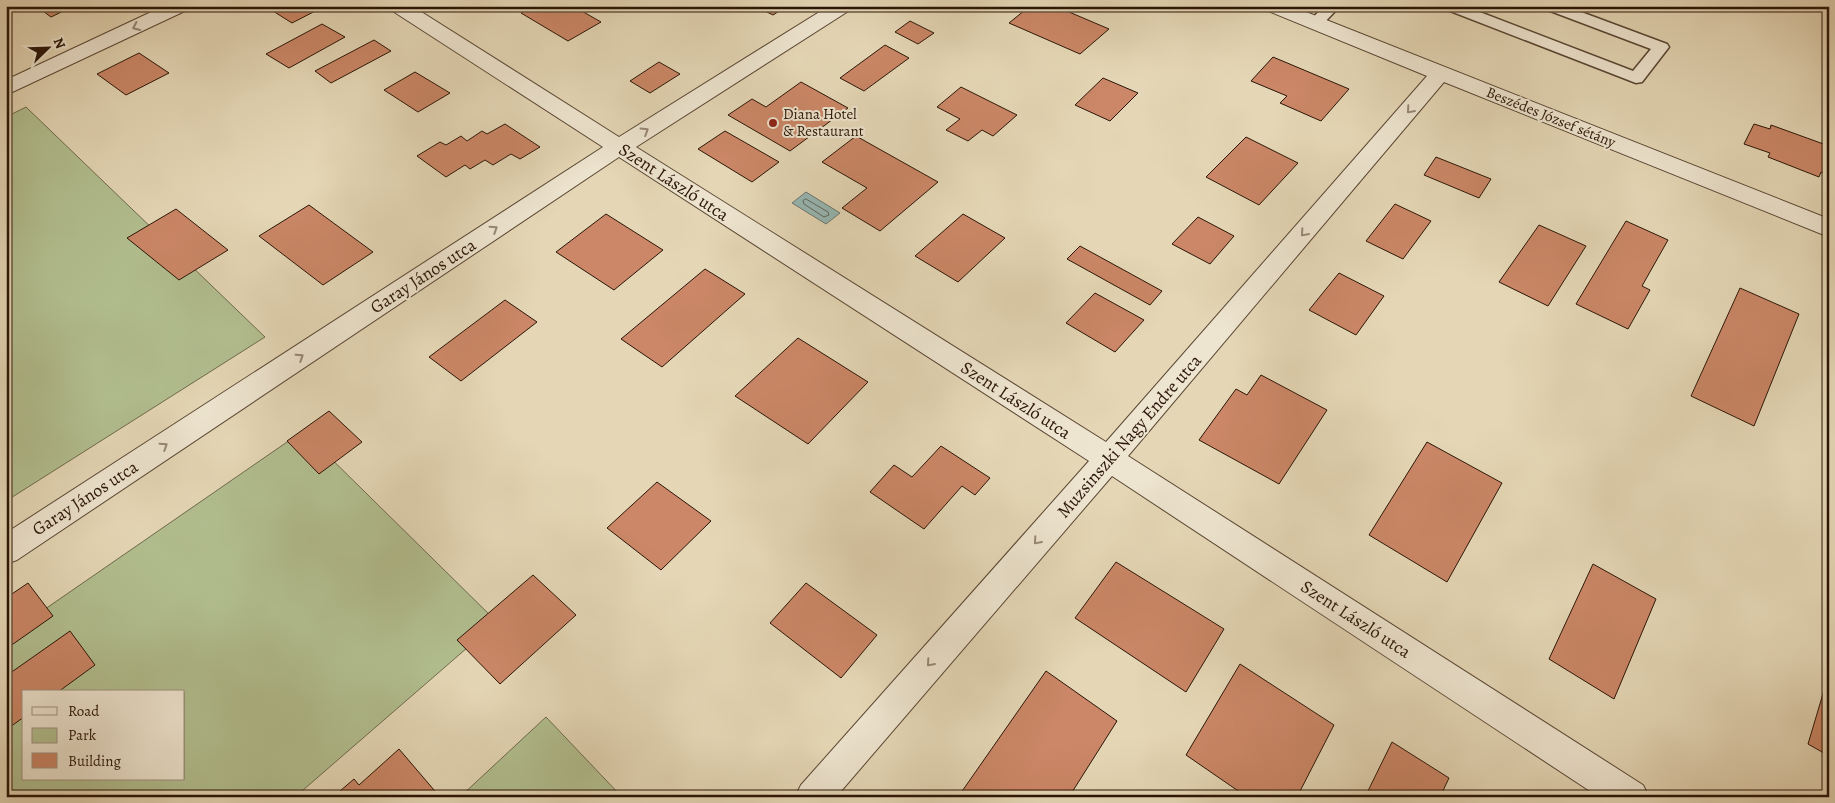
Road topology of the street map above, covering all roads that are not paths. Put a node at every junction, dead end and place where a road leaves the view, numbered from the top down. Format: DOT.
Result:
graph roads {
  1 [pos="180,6"];
  2 [pos="398,6"];
  3 [pos="843,6"];
  4 [pos="1273,6"];
  5 [pos="1333,6"];
  6 [pos="1450,6"];
  7 [pos="1550,6"];
  8 [pos="1316,23"];
  9 [pos="1442,73"];
  10 [pos="6,88"];
  11 [pos="619,147"];
  12 [pos="1829,229"];
  13 [pos="1109,459"];
  14 [pos="6,550"];
  15 [pos="813,797"];
  16 [pos="1631,797"];
  1 -- 10 [label="street, one-way"];
  2 -- 11 [label="street, Szent László utca"];
  11 -- 3 [label="street, Garay János utca, one-way"];
  4 -- 8 [label="street, Beszédes József sétány"];
  5 -- 8 [label="lane"];
  6 -- 7 [label="lane"];
  8 -- 9 [label="street, Beszédes József sétány"];
  9 -- 12 [label="street, Beszédes József sétány"];
  9 -- 13 [label="street, Muzsinszki Nagy Endre utca, one-way"];
  11 -- 13 [label="street, Szent László utca"];
  14 -- 11 [label="street, Garay János utca, one-way"];
  13 -- 15 [label="street, Muzsinszki Nagy Endre utca, one-way"];
  13 -- 16 [label="street, Szent László utca"];
}
